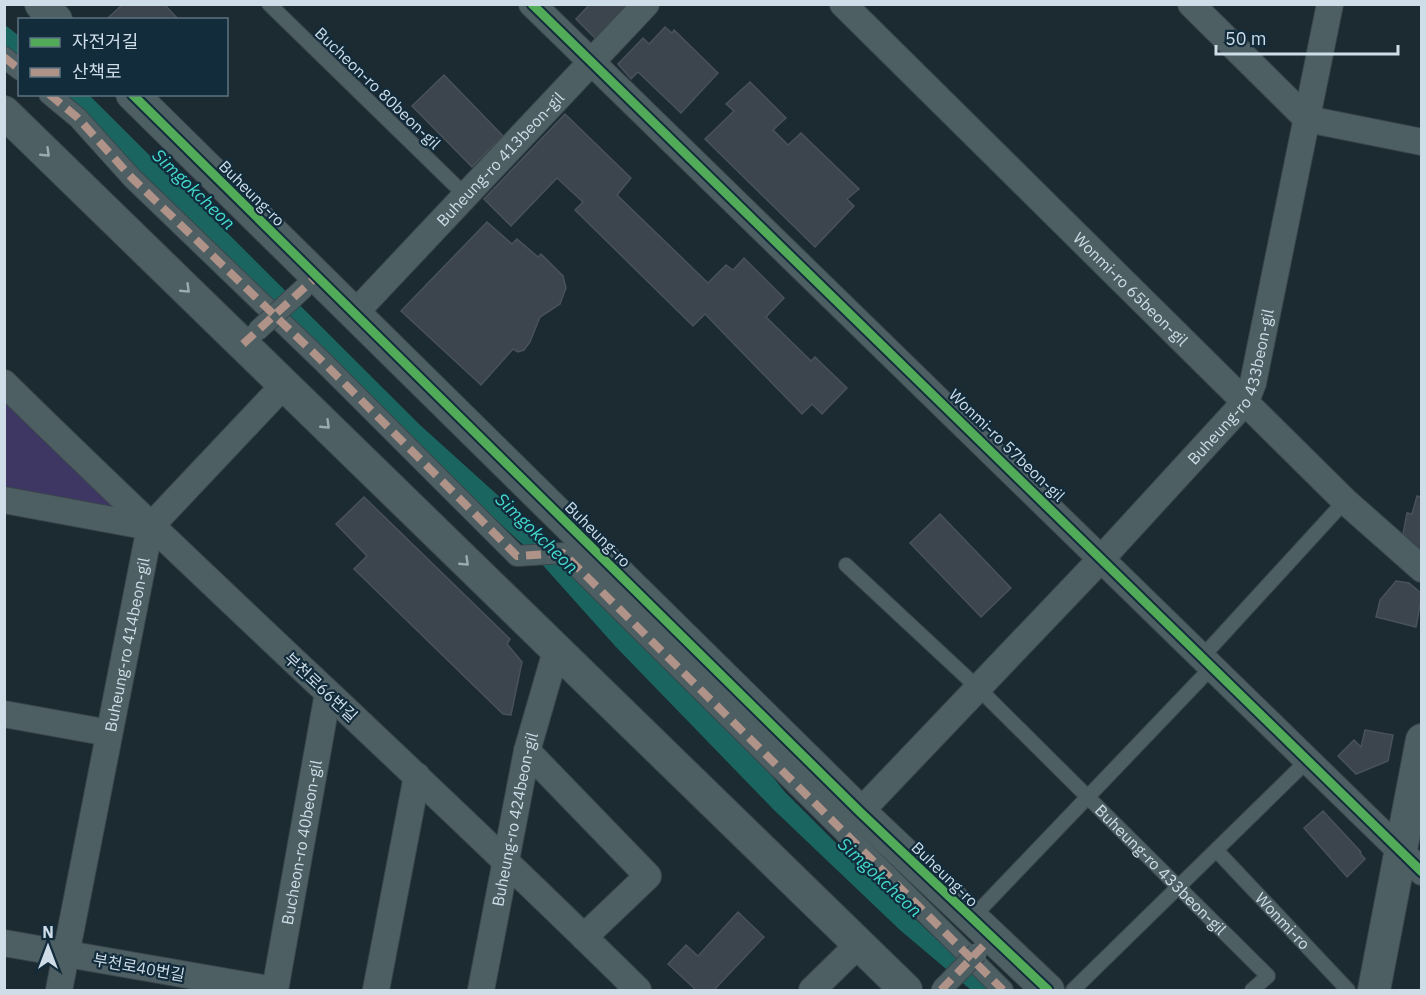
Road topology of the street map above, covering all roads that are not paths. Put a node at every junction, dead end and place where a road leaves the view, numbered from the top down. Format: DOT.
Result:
graph roads {
  1 [pos="41,4"];
  2 [pos="269,4"];
  3 [pos="532,4"];
  4 [pos="646,4"];
  5 [pos="843,4"];
  6 [pos="1191,4"];
  7 [pos="1330,4"];
  8 [pos="54,18"];
  9 [pos="4,57"];
  10 [pos="592,62"];
  11 [pos="18,68"];
  12 [pos="51,96"];
  13 [pos="134,96"];
  14 [pos="4,112"];
  15 [pos="1307,119"];
  16 [pos="1422,142"];
  17 [pos="465,195"];
  18 [pos="310,282"];
  19 [pos="354,314"];
  20 [pos="250,338"];
  21 [pos="4,383"];
  22 [pos="284,385"];
  23 [pos="1246,401"];
  24 [pos="4,500"];
  25 [pos="1345,501"];
  26 [pos="150,527"];
  27 [pos="1102,558"];
  28 [pos="846,565"];
  29 [pos="1422,569"];
  30 [pos="556,651"];
  31 [pos="1208,661"];
  32 [pos="977,687"];
  33 [pos="328,693"];
  34 [pos="4,714"];
  35 [pos="109,733"];
  36 [pos="1422,740"];
  37 [pos="526,751"];
  38 [pos="1309,759"];
  39 [pos="417,776"];
  40 [pos="1088,798"];
  41 [pos="860,812"];
  42 [pos="1400,849"];
  43 [pos="1217,851"];
  44 [pos="505,858"];
  45 [pos="1422,872"];
  46 [pos="1179,888"];
  47 [pos="584,937"];
  48 [pos="980,937"];
  49 [pos="4,943"];
  50 [pos="859,944"];
  51 [pos="66,954"];
  52 [pos="59,990"];
  53 [pos="274,990"];
  54 [pos="376,990"];
  55 [pos="481,990"];
  56 [pos="638,990"];
  57 [pos="812,990"];
  58 [pos="906,990"];
  59 [pos="940,990"];
  60 [pos="1003,990"];
  61 [pos="1048,990"];
  62 [pos="1073,990"];
  63 [pos="1252,990"];
  64 [pos="1348,990"];
  65 [pos="1374,990"];
  1 -- 8 [label="street"];
  2 -- 17 [label="lane, Bucheon-ro 80beon-gil"];
  3 -- 10 [label="street, Wonmi-ro 57beon-gil"];
  4 -- 10 [label="street, Buheung-ro 413beon-gil"];
  5 -- 23 [label="street, Wonmi-ro 65beon-gil"];
  6 -- 15 [label="street"];
  7 -- 15 [label="street, Buheung-ro 433beon-gil"];
  9 -- 11 [label="street"];
  10 -- 17 [label="street, Buheung-ro 413beon-gil"];
  10 -- 27 [label="street, Wonmi-ro 57beon-gil"];
  12 -- 60 [label="street"];
  13 -- 18 [label="street, Buheung-ro"];
  14 -- 20 [label="street, one-way"];
  15 -- 16 [label="street"];
  15 -- 23 [label="street, Buheung-ro 433beon-gil"];
  17 -- 19 [label="street, Buheung-ro 413beon-gil"];
  18 -- 19 [label="street, Buheung-ro"];
  18 -- 20 [label="street, bridge"];
  19 -- 41 [label="street, Buheung-ro"];
  20 -- 22 [label="street"];
  21 -- 26 [label="street, 부천로66번길"];
  22 -- 26 [label="street"];
  22 -- 30 [label="street, one-way"];
  23 -- 25 [label="street, Wonmi-ro 65beon-gil"];
  23 -- 27 [label="street, Buheung-ro 433beon-gil"];
  24 -- 26 [label="street"];
  25 -- 29 [label="street, Wonmi-ro 65beon-gil"];
  25 -- 31 [label="lane"];
  26 -- 33 [label="street, 부천로66번길"];
  26 -- 35 [label="street, Buheung-ro 414beon-gil"];
  27 -- 31 [label="street, Wonmi-ro 57beon-gil"];
  27 -- 32 [label="street, Buheung-ro 433beon-gil"];
  28 -- 32 [label="lane, Buheung-ro 433beon-gil"];
  30 -- 37 [label="street, Buheung-ro 424beon-gil"];
  30 -- 50 [label="street"];
  31 -- 38 [label="street, Wonmi-ro 57beon-gil"];
  31 -- 40 [label="lane"];
  32 -- 40 [label="lane, Buheung-ro 433beon-gil"];
  32 -- 41 [label="street, Buheung-ro 433beon-gil"];
  33 -- 39 [label="street, 부천로66번길"];
  33 -- 53 [label="street, Bucheon-ro 40beon-gil"];
  34 -- 35 [label="street"];
  35 -- 51 [label="street, Buheung-ro 414beon-gil"];
  36 -- 42 [label="street"];
  37 -- 44 [label="street, Buheung-ro 424beon-gil"];
  37 -- 47 [label="street"];
  38 -- 42 [label="street, Wonmi-ro 57beon-gil"];
  38 -- 43 [label="lane"];
  39 -- 44 [label="street, 부천로66번길"];
  39 -- 54 [label="street"];
  40 -- 46 [label="lane, Buheung-ro 433beon-gil"];
  40 -- 48 [label="lane, Buheung-ro"];
  41 -- 48 [label="street, Buheung-ro"];
  42 -- 45 [label="street"];
  42 -- 65 [label="street"];
  43 -- 46 [label="lane"];
  43 -- 64 [label="lane, Wonmi-ro"];
  44 -- 47 [label="street, 부천로66번길"];
  44 -- 55 [label="street, Buheung-ro 424beon-gil"];
  46 -- 62 [label="lane"];
  46 -- 63 [label="lane, Buheung-ro 433beon-gil"];
  47 -- 56 [label="street, 부천로66번길"];
  48 -- 59 [label="street, bridge"];
  48 -- 61 [label="street, Buheung-ro"];
  49 -- 51 [label="street, 부천로40번길"];
  50 -- 57 [label="street"];
  50 -- 58 [label="street"];
  51 -- 52 [label="street, Buheung-ro 414beon-gil"];
  51 -- 53 [label="street, 부천로40번길"];
}
